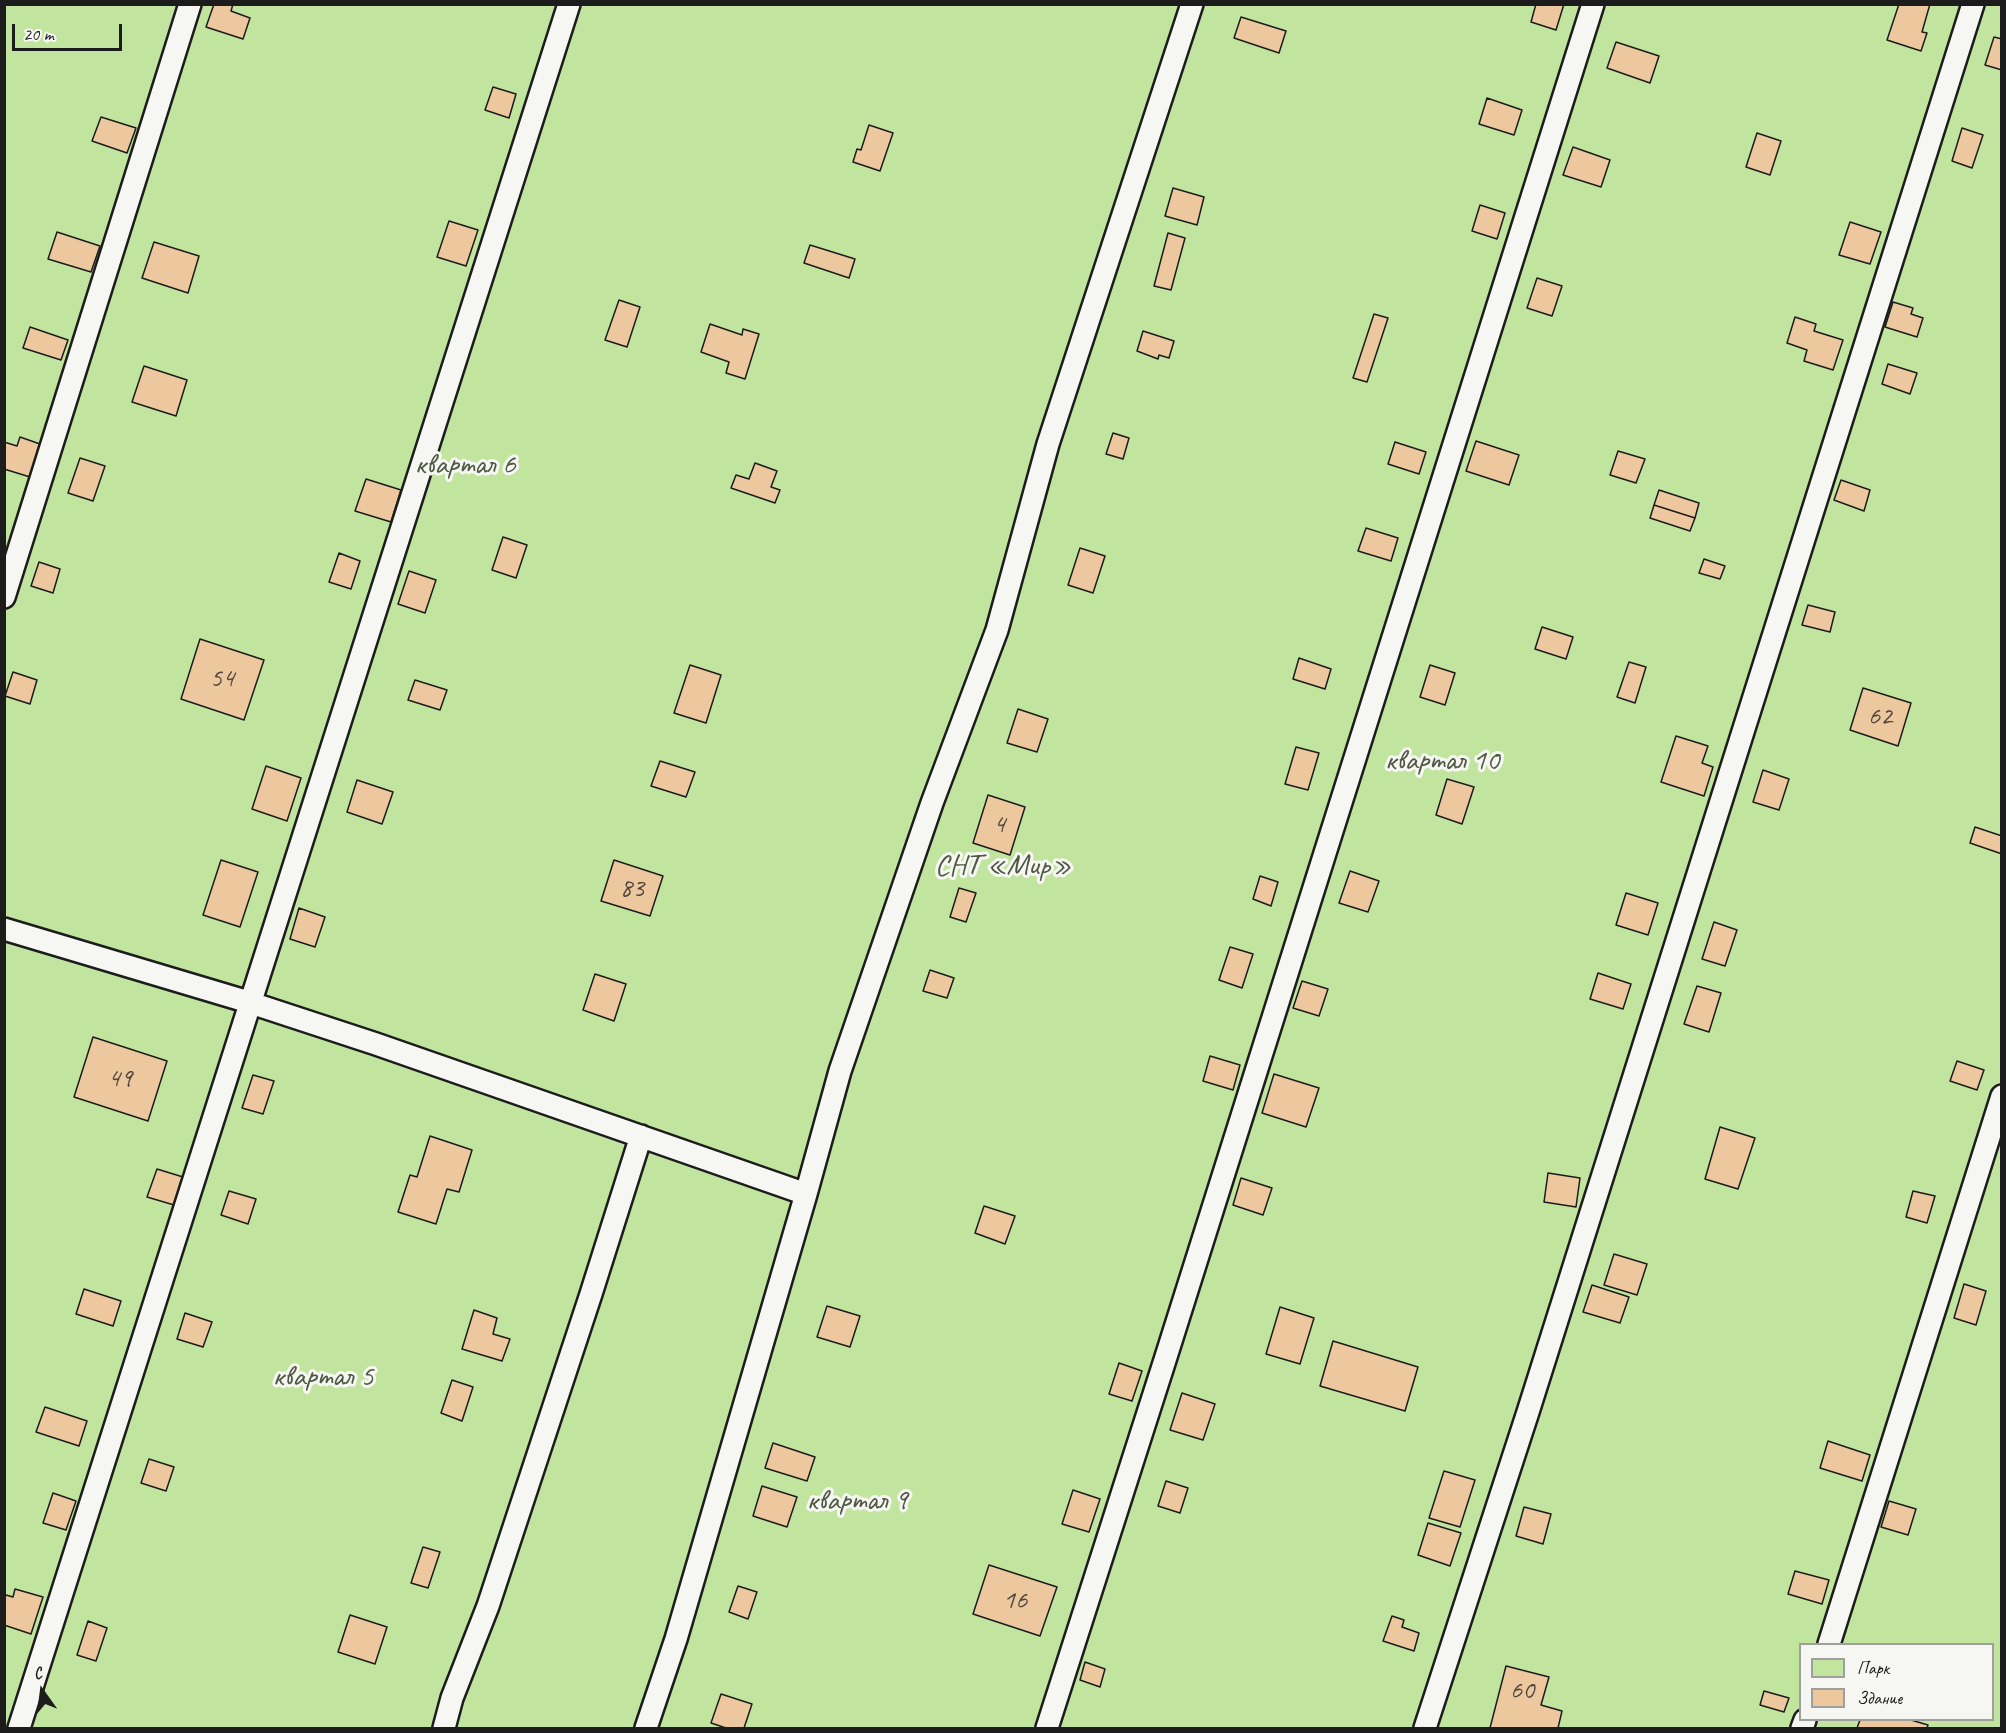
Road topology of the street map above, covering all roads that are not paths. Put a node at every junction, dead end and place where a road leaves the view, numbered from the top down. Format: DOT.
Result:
graph roads {
  1 [pos="190,4"];
  2 [pos="569,4"];
  3 [pos="1192,4"];
  4 [pos="1593,4"];
  5 [pos="1973,4"];
  6 [pos="4,597"];
  7 [pos="4,929"];
  8 [pos="252,1004"];
  9 [pos="2001,1096"];
  10 [pos="641,1136"];
  11 [pos="806,1194"];
  12 [pos="1829,1643"];
  13 [pos="19,1728"];
  14 [pos="444,1728"];
  15 [pos="646,1728"];
  16 [pos="1047,1728"];
  17 [pos="1425,1728"];
  1 -- 6 [label="lane"];
  2 -- 8 [label="lane"];
  3 -- 11 [label="lane"];
  4 -- 16 [label="lane"];
  5 -- 17 [label="lane"];
  7 -- 8 [label="lane"];
  8 -- 10 [label="lane"];
  8 -- 13 [label="lane"];
  9 -- 12 [label="lane"];
  10 -- 11 [label="lane"];
  10 -- 14 [label="lane"];
  11 -- 15 [label="lane"];
}
